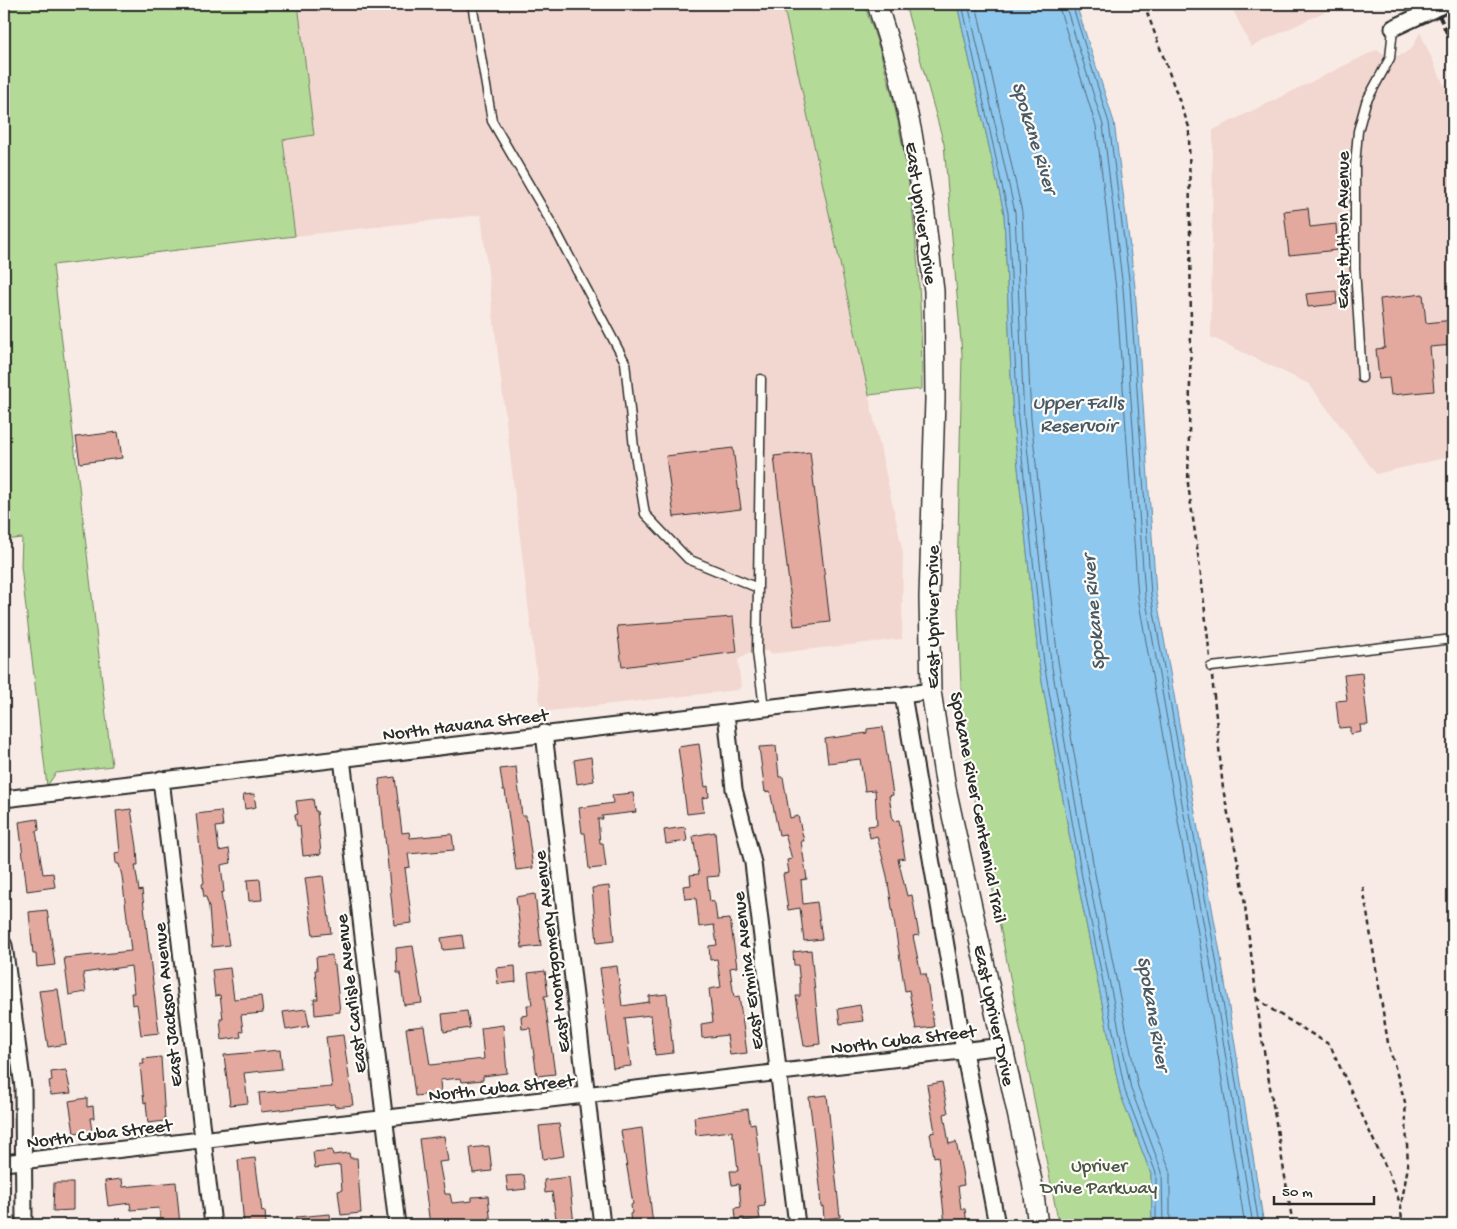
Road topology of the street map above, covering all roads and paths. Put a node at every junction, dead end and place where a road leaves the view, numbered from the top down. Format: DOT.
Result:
graph roads {
  1 [pos="472,4"];
  2 [pos="877,4"];
  3 [pos="1144,4"];
  4 [pos="1445,4"];
  5 [pos="1393,28"];
  6 [pos="1362,378"];
  7 [pos="761,379"];
  8 [pos="758,588"];
  9 [pos="1453,639"];
  10 [pos="1211,667"];
  11 [pos="931,691"];
  12 [pos="903,695"];
  13 [pos="764,708"];
  14 [pos="726,713"];
  15 [pos="544,733"];
  16 [pos="342,758"];
  17 [pos="161,779"];
  18 [pos="4,799"];
  19 [pos="1363,887"];
  20 [pos="4,945"];
  21 [pos="1257,998"];
  22 [pos="1003,1046"];
  23 [pos="964,1050"];
  24 [pos="779,1073"];
  25 [pos="588,1096"];
  26 [pos="384,1119"];
  27 [pos="202,1140"];
  28 [pos="24,1161"];
  29 [pos="4,1164"];
  30 [pos="1401,1206"];
  31 [pos="24,1225"];
  32 [pos="213,1225"];
  33 [pos="397,1225"];
  34 [pos="602,1225"];
  35 [pos="797,1225"];
  36 [pos="997,1225"];
  37 [pos="1038,1225"];
  38 [pos="1293,1225"];
  39 [pos="1402,1225"];
  1 -- 8 [label="lane"];
  2 -- 11 [label="street, East Upriver Drive"];
  3 -- 10 [label="path"];
  4 -- 5 [label="street"];
  5 -- 6 [label="lane, East Hutton Avenue"];
  7 -- 8 [label="lane"];
  8 -- 13 [label="lane"];
  9 -- 10 [label="lane"];
  10 -- 21 [label="path"];
  11 -- 12 [label="street, North Havana Street"];
  11 -- 22 [label="street, East Upriver Drive"];
  12 -- 13 [label="street, North Havana Street"];
  12 -- 23 [label="street, East Upriver Drive"];
  13 -- 14 [label="street, North Havana Street"];
  14 -- 15 [label="street, North Havana Street"];
  14 -- 24 [label="street, East Ermina Avenue"];
  15 -- 16 [label="street, North Havana Street"];
  15 -- 25 [label="street, East Montgomery Avenue"];
  16 -- 17 [label="street, North Havana Street"];
  16 -- 26 [label="street, East Carlisle Avenue"];
  17 -- 18 [label="street, North Havana Street"];
  17 -- 27 [label="street, East Jackson Avenue"];
  19 -- 30 [label="path"];
  20 -- 28 [label="street"];
  21 -- 30 [label="path"];
  21 -- 38 [label="path"];
  22 -- 23 [label="street, North Cuba Street"];
  22 -- 37 [label="street, East Upriver Drive"];
  23 -- 24 [label="street, North Cuba Street"];
  23 -- 36 [label="street, East Upriver Drive"];
  24 -- 25 [label="street, North Cuba Street"];
  24 -- 35 [label="street, East Ermina Avenue"];
  25 -- 26 [label="street, North Cuba Street"];
  25 -- 34 [label="street, East Montgomery Avenue"];
  26 -- 27 [label="street, North Cuba Street"];
  26 -- 33 [label="street, East Carlisle Avenue"];
  27 -- 28 [label="street, North Cuba Street"];
  27 -- 32 [label="street, East Jackson Avenue"];
  28 -- 29 [label="street, North Cuba Street"];
  28 -- 31 [label="street"];
  30 -- 39 [label="path"];
}
